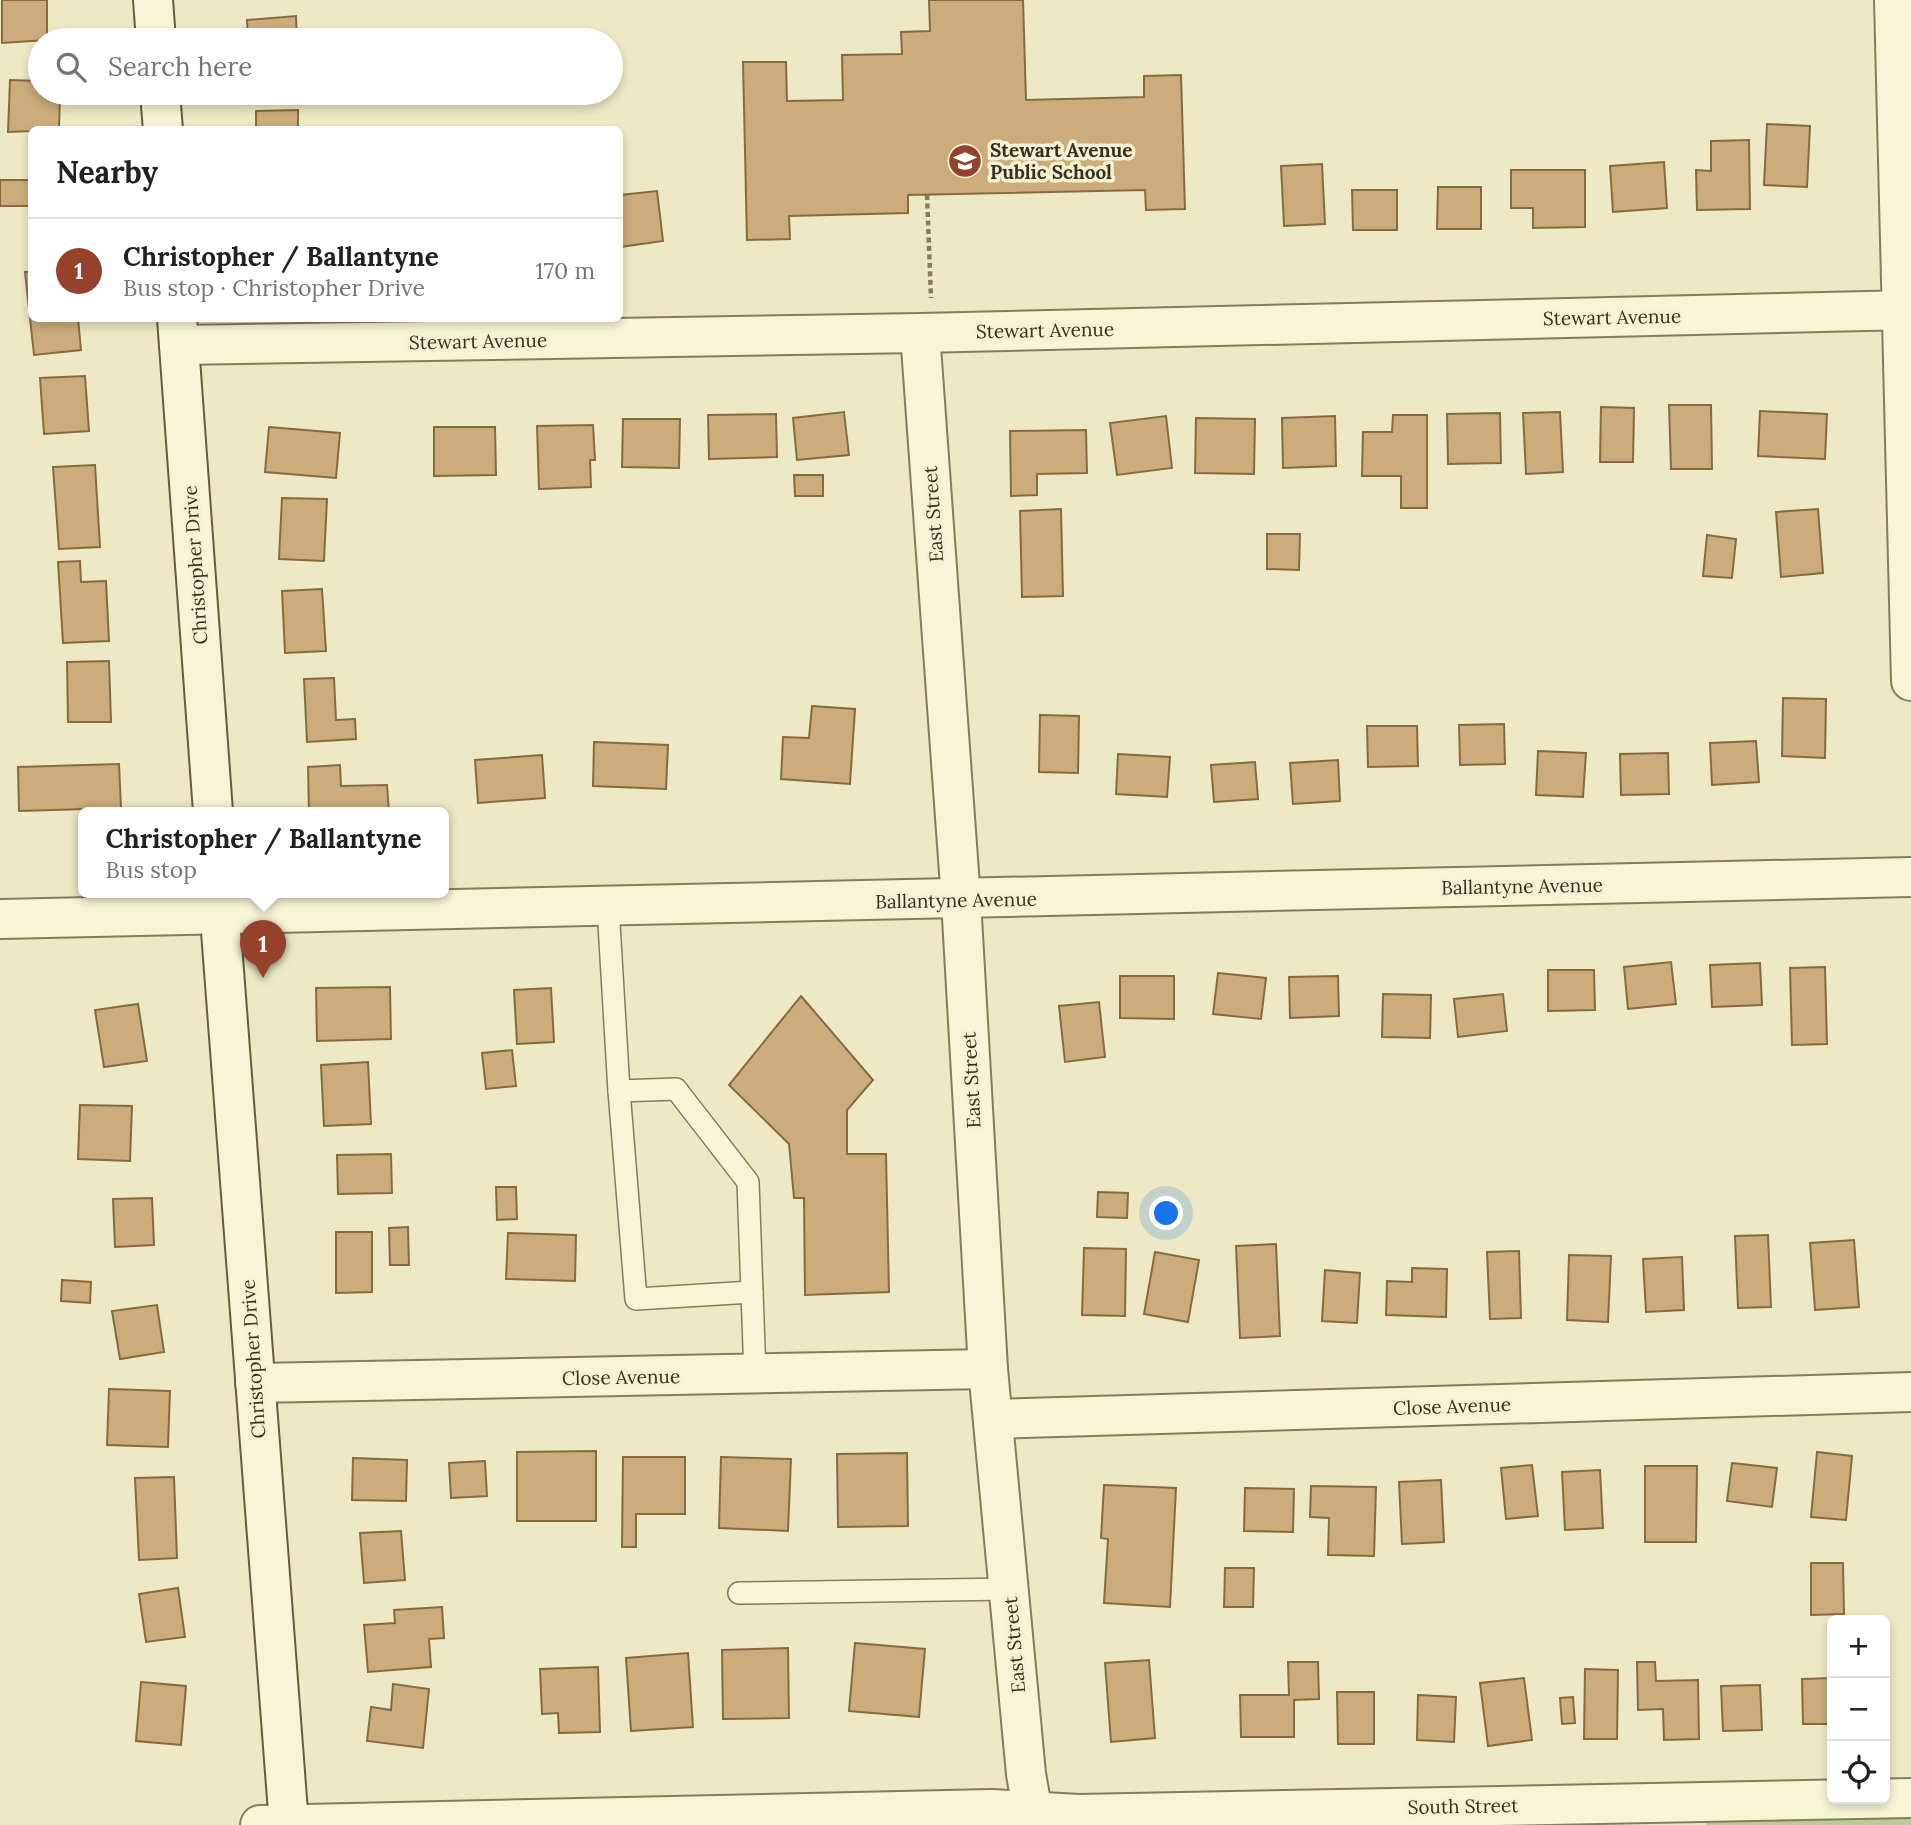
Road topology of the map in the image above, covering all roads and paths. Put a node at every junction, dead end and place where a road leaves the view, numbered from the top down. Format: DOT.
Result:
graph roads {
  1 [pos="153,0"];
  2 [pos="1894,0"];
  3 [pos="155,28"];
  4 [pos="161,105"];
  5 [pos="163,126"];
  6 [pos="927,195"];
  7 [pos="1907,311"];
  8 [pos="926,316"];
  9 [pos="178,332"];
  10 [pos="1911,681"];
  11 [pos="213,807"];
  12 [pos="1911,877"];
  13 [pos="961,900"];
  14 [pos="219,903"];
  15 [pos="608,907"];
  16 [pos="0,919"];
  17 [pos="619,1091"];
  18 [pos="752,1292"];
  19 [pos="988,1369"];
  20 [pos="755,1375"];
  21 [pos="255,1382"];
  22 [pos="1911,1392"];
  23 [pos="993,1419"];
  24 [pos="1009,1589"];
  25 [pos="739,1592"];
  26 [pos="1911,1798"];
  27 [pos="1487,1816"];
  28 [pos="1034,1819"];
  29 [pos="279,1825"];
  1 -- 3 [label="street"];
  2 -- 7 [label="street"];
  4 -- 5 [label="street"];
  6 -- 8 [label="path"];
  7 -- 8 [label="street, Stewart Avenue"];
  7 -- 10 [label="street"];
  8 -- 9 [label="street, Stewart Avenue"];
  8 -- 13 [label="street, East Street"];
  9 -- 11 [label="street, Christopher Drive"];
  12 -- 13 [label="street, Ballantyne Avenue"];
  13 -- 15 [label="street, Ballantyne Avenue"];
  13 -- 19 [label="street, East Street"];
  14 -- 15 [label="street, Ballantyne Avenue"];
  14 -- 16 [label="street, Ballantyne Avenue"];
  14 -- 21 [label="street, Christopher Drive"];
  15 -- 17 [label="lane"];
  17 -- 18 [label="lane"];
  17 -- 18 [label="lane"];
  18 -- 20 [label="lane"];
  19 -- 20 [label="street, Close Avenue"];
  19 -- 23 [label="street, East Street"];
  20 -- 21 [label="street, Close Avenue"];
  21 -- 29 [label="street, Christopher Drive"];
  22 -- 23 [label="street, Close Avenue"];
  23 -- 24 [label="street, East Street"];
  24 -- 25 [label="lane"];
  24 -- 28 [label="street, East Street"];
  26 -- 27 [label="street, South Street"];
  27 -- 28 [label="street, South Street"];
  28 -- 29 [label="street, South Street"];
}
